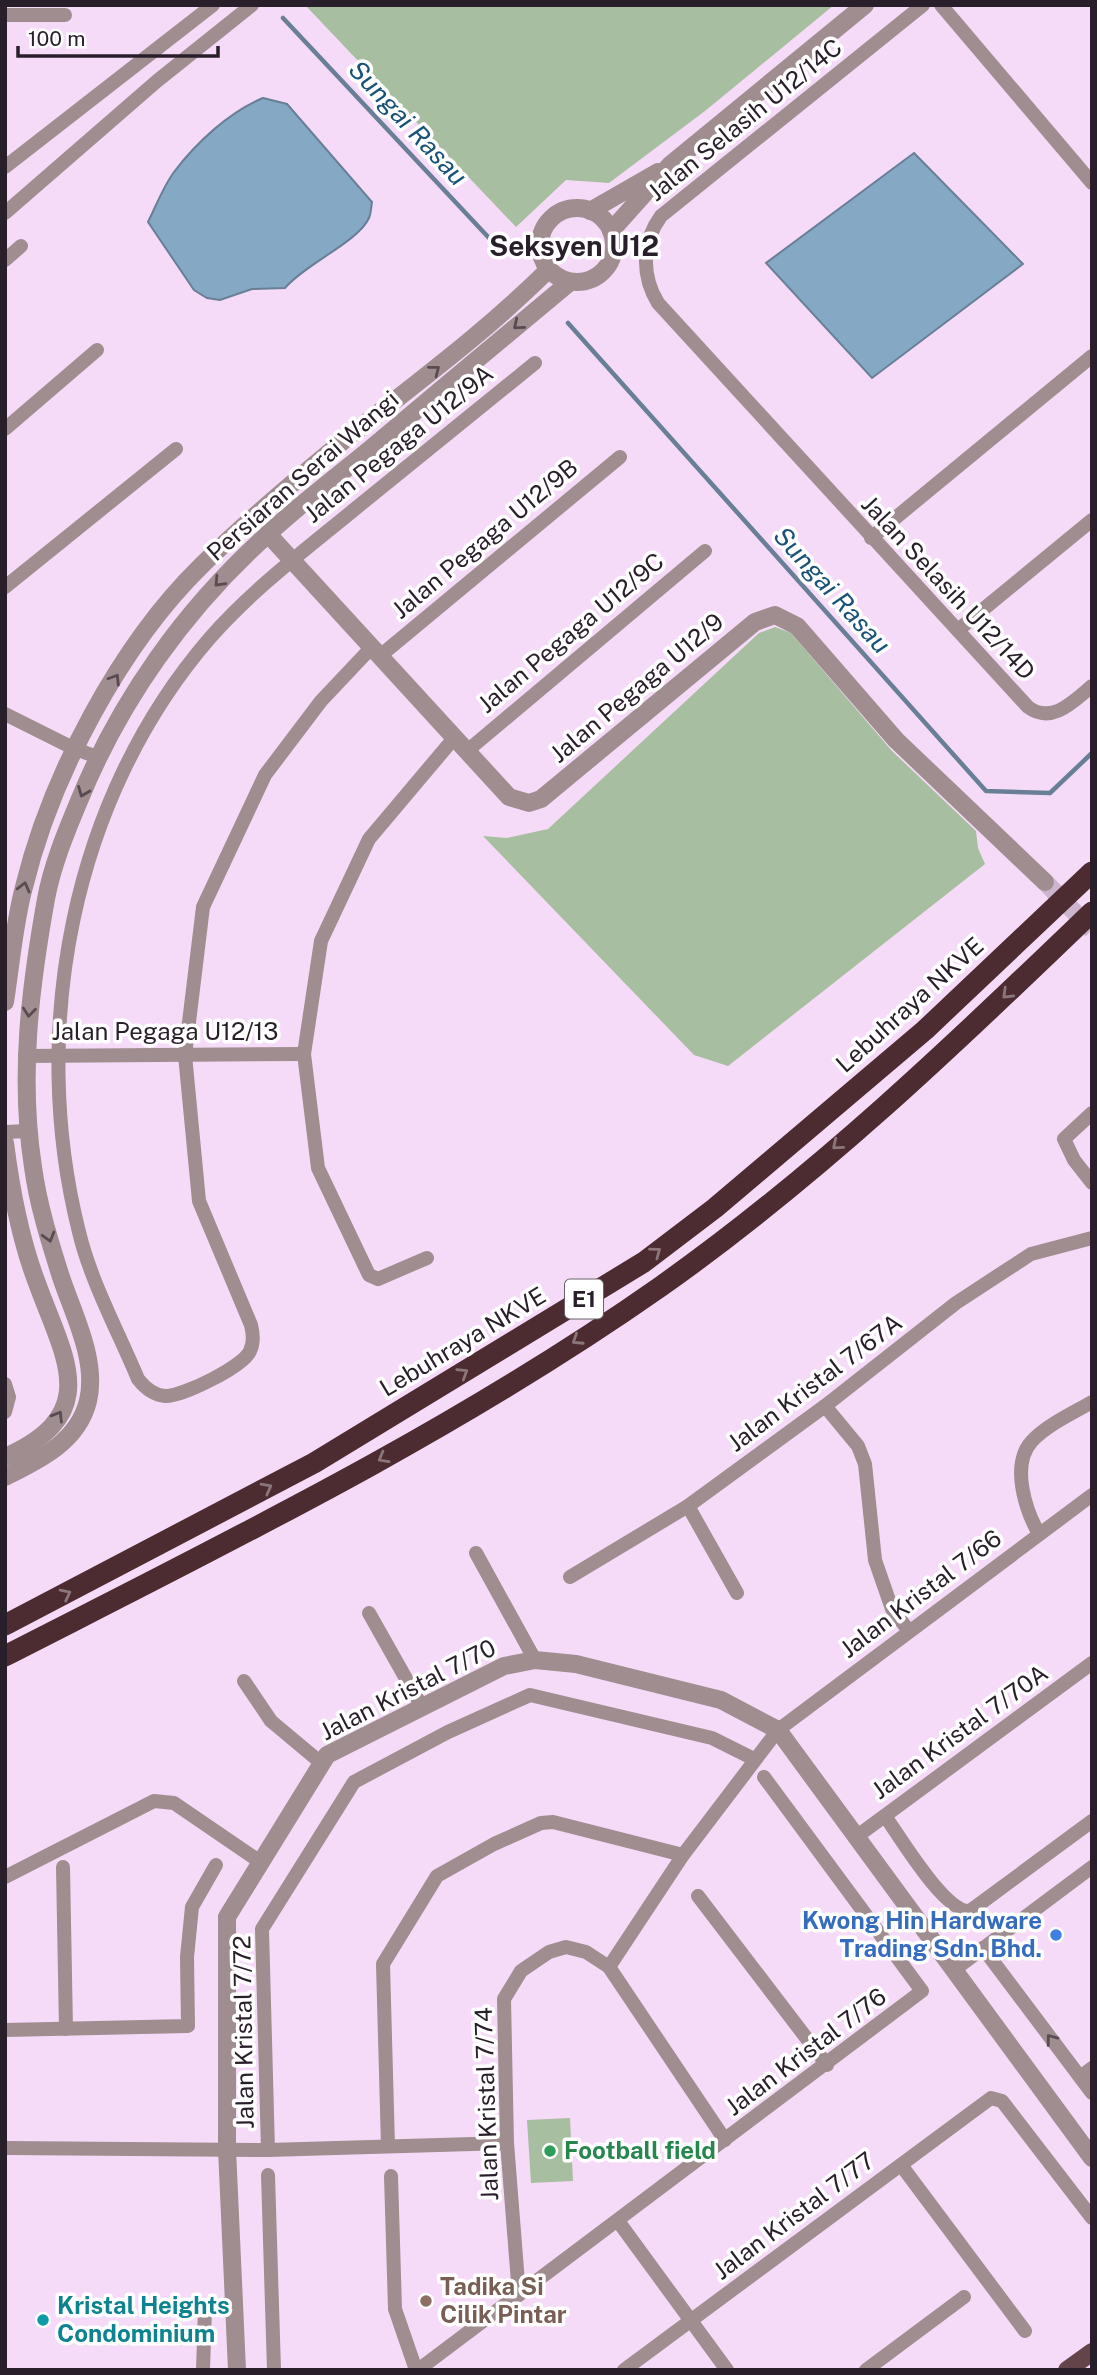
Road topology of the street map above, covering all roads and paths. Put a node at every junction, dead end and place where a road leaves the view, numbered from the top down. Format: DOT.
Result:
graph roads {
  1 [pos="213,5"];
  2 [pos="252,5"];
  3 [pos="864,5"];
  4 [pos="923,5"];
  5 [pos="941,5"];
  6 [pos="5,15"];
  7 [pos="65,15"];
  8 [pos="670,165"];
  9 [pos="5,167"];
  10 [pos="1092,183"];
  11 [pos="590,211"];
  12 [pos="5,213"];
  13 [pos="611,231"];
  14 [pos="21,246"];
  15 [pos="5,260"];
  16 [pos="548,269"];
  17 [pos="570,282"];
  18 [pos="97,350"];
  19 [pos="1092,356"];
  20 [pos="535,363"];
  21 [pos="5,429"];
  22 [pos="176,449"];
  23 [pos="620,457"];
  24 [pos="821,484"];
  25 [pos="1092,520"];
  26 [pos="268,534"];
  27 [pos="871,538"];
  28 [pos="705,551"];
  29 [pos="292,560"];
  30 [pos="5,587"];
  31 [pos="957,630"];
  32 [pos="376,652"];
  33 [pos="1092,686"];
  34 [pos="5,714"];
  35 [pos="461,744"];
  36 [pos="73,748"];
  37 [pos="97,757"];
  38 [pos="1092,872"];
  39 [pos="1045,882"];
  40 [pos="1092,912"];
  41 [pos="11,920"];
  42 [pos="5,1002"];
  43 [pos="304,1054"];
  44 [pos="25,1055"];
  45 [pos="59,1055"];
  46 [pos="185,1055"];
  47 [pos="1092,1113"];
  48 [pos="29,1131"];
  49 [pos="5,1132"];
  50 [pos="5,1143"];
  51 [pos="1092,1183"];
  52 [pos="1092,1238"];
  53 [pos="427,1258"];
  54 [pos="208,1381"];
  55 [pos="5,1384"];
  56 [pos="1092,1402"];
  57 [pos="825,1406"];
  58 [pos="7,1408"];
  59 [pos="5,1457"];
  60 [pos="5,1477"];
  61 [pos="1092,1495"];
  62 [pos="688,1506"];
  63 [pos="1039,1534"];
  64 [pos="475,1553"];
  65 [pos="570,1577"];
  66 [pos="737,1593"];
  67 [pos="369,1613"];
  68 [pos="5,1625"];
  69 [pos="909,1631"];
  70 [pos="5,1656"];
  71 [pos="535,1660"];
  72 [pos="1092,1663"];
  73 [pos="244,1681"];
  74 [pos="422,1707"];
  75 [pos="778,1730"];
  76 [pos="754,1759"];
  77 [pos="320,1762"];
  78 [pos="764,1777"];
  79 [pos="885,1816"];
  80 [pos="1092,1821"];
  81 [pos="856,1837"];
  82 [pos="683,1856"];
  83 [pos="262,1863"];
  84 [pos="216,1865"];
  85 [pos="64,1867"];
  86 [pos="1092,1867"];
  87 [pos="5,1877"];
  88 [pos="698,1896"];
  89 [pos="984,1948"];
  90 [pos="609,1967"];
  91 [pos="954,1970"];
  92 [pos="66,2029"];
  93 [pos="5,2030"];
  94 [pos="827,2065"];
  95 [pos="1086,2073"];
  96 [pos="1092,2093"];
  97 [pos="725,2140"];
  98 [pos="508,2143"];
  99 [pos="388,2146"];
  100 [pos="5,2148"];
  101 [pos="227,2149"];
  102 [pos="268,2150"];
  103 [pos="1092,2158"];
  104 [pos="901,2165"];
  105 [pos="268,2175"];
  106 [pos="391,2176"];
  107 [pos="1092,2218"];
  108 [pos="618,2221"];
  109 [pos="519,2295"];
  110 [pos="964,2297"];
  111 [pos="234,2303"];
  112 [pos="691,2320"];
  113 [pos="1025,2331"];
  114 [pos="1092,2352"];
  115 [pos="203,2370"];
  116 [pos="237,2370"];
  117 [pos="274,2370"];
  118 [pos="417,2370"];
  119 [pos="624,2370"];
  120 [pos="727,2370"];
  121 [pos="866,2370"];
  122 [pos="1068,2370"];
  1 -- 9 [label="street"];
  2 -- 12 [label="street"];
  3 -- 8 [label="street"];
  4 -- 24 [label="street, Jalan Selasih U12/14C"];
  5 -- 10 [label="street"];
  6 -- 7 [label="street"];
  8 -- 11 [label="street"];
  8 -- 13 [label="street"];
  11 -- 13 [label="street"];
  11 -- 16 [label="street"];
  13 -- 17 [label="street"];
  14 -- 15 [label="street"];
  16 -- 17 [label="street"];
  36 -- 16 [label="street, Persiaran Serai Wangi, one-way"];
  17 -- 26 [label="street, Persiaran Serai Wangi, one-way"];
  18 -- 21 [label="street"];
  19 -- 27 [label="street"];
  20 -- 29 [label="street, Jalan Pegaga U12/9A"];
  22 -- 30 [label="street"];
  23 -- 32 [label="street, Jalan Pegaga U12/9B"];
  24 -- 27 [label="street, Jalan Selasih U12/14D"];
  25 -- 31 [label="street"];
  26 -- 29 [label="street, Jalan Pegaga U12/9"];
  26 -- 37 [label="street, Persiaran Serai Wangi, one-way"];
  27 -- 31 [label="street, Jalan Selasih U12/14D"];
  28 -- 35 [label="street, Jalan Pegaga U12/9C"];
  29 -- 32 [label="street, Jalan Pegaga U12/9"];
  29 -- 45 [label="street, Jalan Pegaga U12/9A"];
  31 -- 33 [label="street, Jalan Selasih U12/14D"];
  32 -- 35 [label="street, Jalan Pegaga U12/9"];
  32 -- 46 [label="street, Jalan Pegaga U12/9B"];
  34 -- 36 [label="street"];
  35 -- 39 [label="street, Jalan Pegaga U12/9"];
  35 -- 43 [label="street, Jalan Pegaga U12/9C"];
  36 -- 37 [label="street"];
  41 -- 36 [label="street, Persiaran Serai Wangi, one-way"];
  37 -- 44 [label="street, Persiaran Serai Wangi, one-way"];
  68 -- 38 [label="highway, Lebuhraya NKVE / E1, one-way"];
  40 -- 70 [label="highway, E1, one-way"];
  41 -- 42 [label="street, Persiaran Serai Wangi"];
  43 -- 46 [label="street, Jalan Pegaga U12/13"];
  43 -- 53 [label="street, Jalan Pegaga U12/9C"];
  44 -- 45 [label="street, Jalan Pegaga U12/13"];
  44 -- 48 [label="street, Persiaran Serai Wangi"];
  45 -- 46 [label="street, Jalan Pegaga U12/13"];
  45 -- 54 [label="street, Jalan Pegaga U12/9A"];
  46 -- 54 [label="street, Jalan Pegaga U12/9B"];
  47 -- 51 [label="street"];
  48 -- 49 [label="street"];
  48 -- 60 [label="street, Persiaran Serai Wangi, one-way"];
  59 -- 50 [label="street, one-way"];
  52 -- 57 [label="street, Jalan Kristal 7/67A"];
  55 -- 58 [label="street"];
  56 -- 63 [label="street"];
  57 -- 62 [label="street, Jalan Kristal 7/67A"];
  57 -- 69 [label="street"];
  61 -- 63 [label="street, Jalan Kristal 7/66"];
  62 -- 65 [label="street, Jalan Kristal 7/67A"];
  62 -- 66 [label="street"];
  63 -- 69 [label="street, Jalan Kristal 7/66"];
  64 -- 71 [label="street"];
  67 -- 74 [label="street"];
  69 -- 75 [label="street, Jalan Kristal 7/66"];
  71 -- 74 [label="street, Jalan Kristal 7/70"];
  71 -- 75 [label="street, Jalan Kristal 7/70"];
  72 -- 79 [label="street, Jalan Kristal 7/70A"];
  73 -- 77 [label="street"];
  74 -- 77 [label="street, Jalan Kristal 7/70"];
  75 -- 76 [label="street, Jalan Kristal 7/66"];
  75 -- 81 [label="street, Jalan Kristal 7/70"];
  76 -- 82 [label="street, Jalan Kristal 7/66"];
  76 -- 102 [label="street, Jalan Kristal 7/72"];
  77 -- 83 [label="street, Jalan Kristal 7/70"];
  78 -- 94 [label="street, Jalan Kristal 7/76"];
  79 -- 80 [label="street"];
  79 -- 81 [label="street, Jalan Kristal 7/70A"];
  81 -- 91 [label="street, Jalan Kristal 7/70"];
  82 -- 90 [label="street, Jalan Kristal 7/66"];
  82 -- 99 [label="street"];
  83 -- 87 [label="street"];
  83 -- 101 [label="street, Jalan Kristal 7/70"];
  84 -- 92 [label="street"];
  85 -- 92 [label="street"];
  86 -- 89 [label="street"];
  88 -- 94 [label="street"];
  89 -- 91 [label="street"];
  95 -- 89 [label="street, one-way"];
  90 -- 97 [label="street, Jalan Kristal 7/74"];
  90 -- 98 [label="street, Jalan Kristal 7/74"];
  91 -- 103 [label="street, Jalan Kristal 7/70"];
  92 -- 93 [label="street"];
  94 -- 97 [label="street, Jalan Kristal 7/76"];
  95 -- 96 [label="street"];
  97 -- 108 [label="street, Jalan Kristal 7/76"];
  98 -- 99 [label="street"];
  98 -- 109 [label="street, Jalan Kristal 7/74"];
  99 -- 102 [label="street"];
  100 -- 101 [label="street"];
  101 -- 102 [label="street"];
  101 -- 111 [label="street, Jalan Kristal 7/70"];
  104 -- 107 [label="street, Jalan Kristal 7/77"];
  104 -- 112 [label="street, Jalan Kristal 7/77"];
  104 -- 113 [label="street"];
  105 -- 117 [label="street"];
  106 -- 118 [label="street"];
  108 -- 109 [label="street, Jalan Kristal 7/76"];
  108 -- 112 [label="street"];
  109 -- 118 [label="street, Jalan Kristal 7/76"];
  110 -- 121 [label="street"];
  111 -- 115 [label="street"];
  111 -- 116 [label="street, Jalan Kristal 7/70"];
  112 -- 119 [label="street, Jalan Kristal 7/77"];
  112 -- 120 [label="street"];
  114 -- 122 [label="main road"];
}
